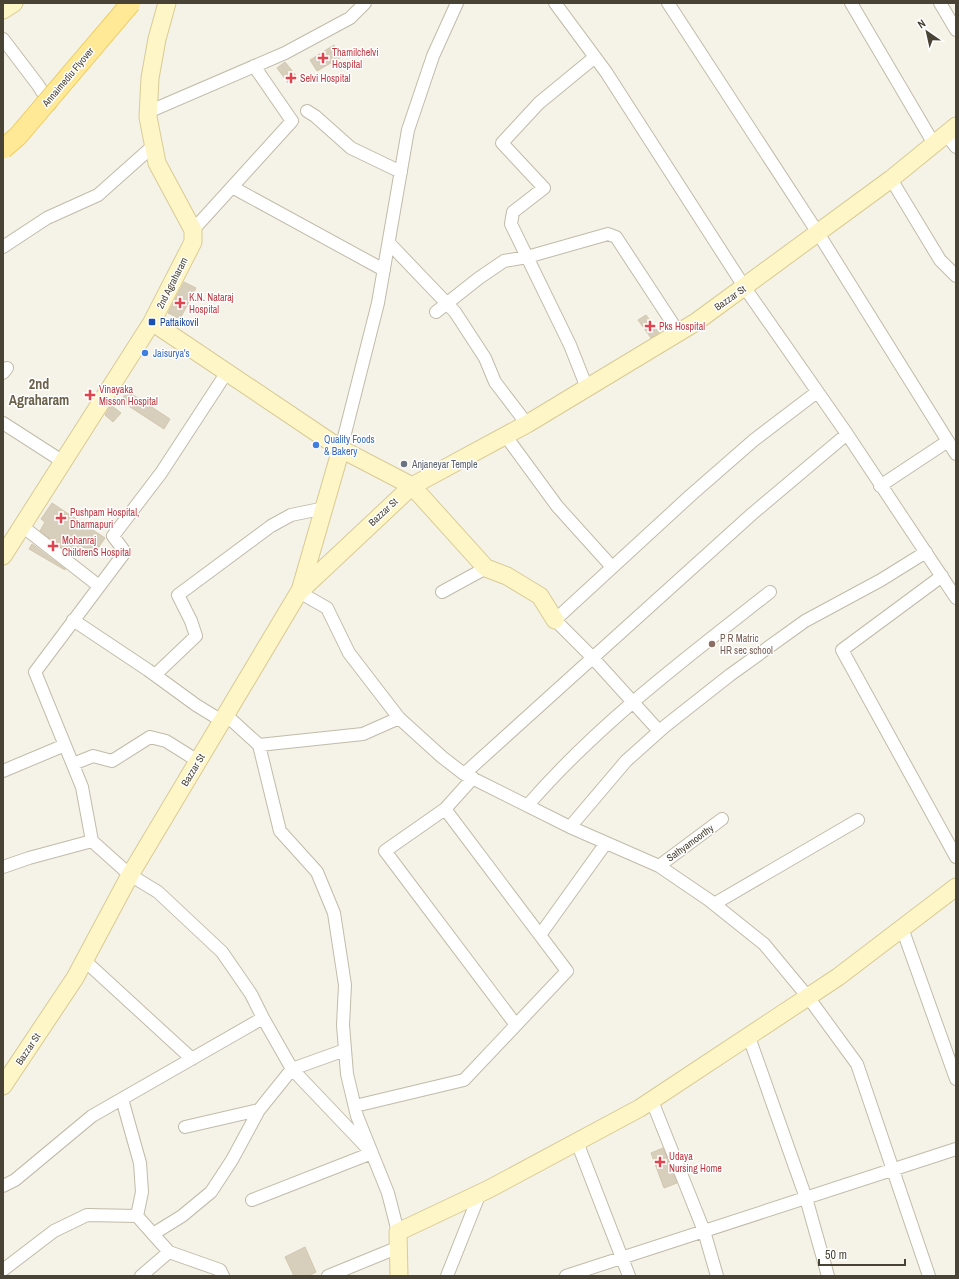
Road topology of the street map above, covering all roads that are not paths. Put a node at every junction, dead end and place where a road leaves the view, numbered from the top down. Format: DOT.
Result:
graph roads {
  1 [pos="14,3"];
  2 [pos="131,3"];
  3 [pos="139,3"];
  4 [pos="167,3"];
  5 [pos="365,3"];
  6 [pos="457,3"];
  7 [pos="555,3"];
  8 [pos="668,3"];
  9 [pos="851,3"];
  10 [pos="940,3"];
  11 [pos="3,10"];
  12 [pos="956,30"];
  13 [pos="3,39"];
  14 [pos="595,57"];
  15 [pos="254,66"];
  16 [pos="50,104"];
  17 [pos="307,111"];
  18 [pos="148,112"];
  19 [pos="948,138"];
  20 [pos="153,146"];
  21 [pos="3,149"];
  22 [pos="3,157"];
  23 [pos="401,172"];
  24 [pos="891,180"];
  25 [pos="232,187"];
  26 [pos="193,230"];
  27 [pos="818,233"];
  28 [pos="389,243"];
  29 [pos="3,247"];
  30 [pos="527,258"];
  31 [pos="384,270"];
  32 [pos="954,271"];
  33 [pos="745,288"];
  34 [pos="447,303"];
  35 [pos="436,312"];
  36 [pos="152,322"];
  37 [pos="678,333"];
  38 [pos="227,372"];
  39 [pos="587,388"];
  40 [pos="817,392"];
  41 [pos="3,423"];
  42 [pos="526,424"];
  43 [pos="847,434"];
  44 [pos="505,436"];
  45 [pos="948,441"];
  46 [pos="341,449"];
  47 [pos="956,454"];
  48 [pos="62,461"];
  49 [pos="412,486"];
  50 [pos="880,486"];
  51 [pos="325,508"];
  52 [pos="22,526"];
  53 [pos="926,552"];
  54 [pos="3,556"];
  55 [pos="612,567"];
  56 [pos="486,568"];
  57 [pos="942,576"];
  58 [pos="99,586"];
  59 [pos="299,592"];
  60 [pos="442,592"];
  61 [pos="770,592"];
  62 [pos="956,598"];
  63 [pos="73,620"];
  64 [pos="555,620"];
  65 [pos="592,657"];
  66 [pos="155,675"];
  67 [pos="633,703"];
  68 [pos="224,718"];
  69 [pos="399,718"];
  70 [pos="659,731"];
  71 [pos="65,745"];
  72 [pos="259,745"];
  73 [pos="198,761"];
  74 [pos="73,764"];
  75 [pos="3,771"];
  76 [pos="468,776"];
  77 [pos="528,805"];
  78 [pos="444,809"];
  79 [pos="722,819"];
  80 [pos="858,820"];
  81 [pos="570,827"];
  82 [pos="92,840"];
  83 [pos="606,843"];
  84 [pos="956,857"];
  85 [pos="658,866"];
  86 [pos="3,867"];
  87 [pos="130,875"];
  88 [pos="955,891"];
  89 [pos="714,904"];
  90 [pos="902,928"];
  91 [pos="540,935"];
  92 [pos="84,960"];
  93 [pos="808,997"];
  94 [pos="263,1018"];
  95 [pos="516,1025"];
  96 [pos="749,1037"];
  97 [pos="345,1050"];
  98 [pos="192,1059"];
  99 [pos="292,1069"];
  100 [pos="956,1079"];
  101 [pos="3,1086"];
  102 [pos="122,1099"];
  103 [pos="652,1100"];
  104 [pos="355,1106"];
  105 [pos="259,1110"];
  106 [pos="185,1127"];
  107 [pos="577,1142"];
  108 [pos="956,1149"];
  109 [pos="372,1153"];
  110 [pos="892,1170"];
  111 [pos="3,1186"];
  112 [pos="480,1193"];
  113 [pos="806,1198"];
  114 [pos="252,1200"];
  115 [pos="137,1216"];
  116 [pos="704,1231"];
  117 [pos="153,1234"];
  118 [pos="398,1240"];
  119 [pos="169,1252"];
  120 [pos="623,1258"];
  121 [pos="3,1270"];
  122 [pos="141,1276"];
  123 [pos="223,1276"];
  124 [pos="328,1276"];
  125 [pos="399,1276"];
  126 [pos="447,1276"];
  127 [pos="566,1276"];
  128 [pos="629,1276"];
  129 [pos="717,1276"];
  130 [pos="828,1276"];
  131 [pos="929,1276"];
  1 -- 11 [label="main road"];
  2 -- 21 [label="main road, Annaimediu Flyover, bridge"];
  3 -- 16 [label="street"];
  4 -- 18 [label="main road"];
  5 -- 15 [label="street"];
  6 -- 23 [label="street"];
  7 -- 14 [label="street"];
  8 -- 27 [label="street"];
  9 -- 19 [label="street"];
  10 -- 12 [label="street"];
  13 -- 16 [label="street"];
  14 -- 30 [label="street"];
  14 -- 33 [label="street"];
  15 -- 18 [label="street"];
  15 -- 25 [label="street"];
  16 -- 22 [label="street"];
  17 -- 23 [label="street"];
  18 -- 20 [label="main road"];
  19 -- 24 [label="main road, Bazzar St"];
  20 -- 26 [label="main road"];
  20 -- 29 [label="street"];
  23 -- 28 [label="street"];
  24 -- 27 [label="main road, Bazzar St"];
  24 -- 32 [label="street"];
  25 -- 26 [label="street"];
  25 -- 31 [label="street"];
  26 -- 36 [label="main road, 2nd Agraharam"];
  27 -- 33 [label="main road, Bazzar St"];
  27 -- 45 [label="street"];
  28 -- 31 [label="street"];
  28 -- 34 [label="street"];
  30 -- 34 [label="street"];
  30 -- 37 [label="street"];
  30 -- 39 [label="street"];
  31 -- 46 [label="street"];
  33 -- 37 [label="main road, Bazzar St"];
  33 -- 40 [label="street"];
  34 -- 35 [label="street"];
  34 -- 42 [label="street"];
  36 -- 38 [label="main road"];
  36 -- 48 [label="main road, 2nd Agraharam"];
  37 -- 39 [label="main road, Bazzar St"];
  38 -- 46 [label="main road"];
  38 -- 58 [label="street"];
  39 -- 42 [label="main road, Bazzar St"];
  40 -- 43 [label="street"];
  40 -- 55 [label="street"];
  41 -- 48 [label="street"];
  42 -- 44 [label="main road, Bazzar St"];
  43 -- 50 [label="street"];
  43 -- 65 [label="street"];
  44 -- 49 [label="main road, Bazzar St"];
  44 -- 55 [label="street"];
  45 -- 47 [label="street"];
  45 -- 50 [label="street"];
  46 -- 49 [label="main road"];
  46 -- 51 [label="main road"];
  48 -- 52 [label="main road, 2nd Agraharam"];
  49 -- 56 [label="main road"];
  49 -- 59 [label="main road, Bazzar St"];
  50 -- 53 [label="street"];
  51 -- 59 [label="main road"];
  51 -- 66 [label="street"];
  52 -- 54 [label="main road, 2nd Agraharam"];
  52 -- 58 [label="street"];
  53 -- 57 [label="street"];
  53 -- 70 [label="street"];
  55 -- 64 [label="street"];
  56 -- 60 [label="street"];
  56 -- 64 [label="main road"];
  57 -- 62 [label="street"];
  57 -- 84 [label="street"];
  58 -- 63 [label="street"];
  59 -- 68 [label="main road, Bazzar St"];
  59 -- 69 [label="street"];
  61 -- 67 [label="street"];
  63 -- 66 [label="street"];
  63 -- 71 [label="street"];
  64 -- 65 [label="street"];
  65 -- 67 [label="street"];
  65 -- 76 [label="street"];
  66 -- 68 [label="street"];
  67 -- 70 [label="street"];
  67 -- 77 [label="street"];
  68 -- 72 [label="street"];
  68 -- 73 [label="main road, Bazzar St"];
  69 -- 72 [label="street"];
  69 -- 76 [label="street"];
  70 -- 81 [label="street"];
  71 -- 74 [label="street"];
  71 -- 75 [label="street"];
  72 -- 97 [label="street"];
  73 -- 74 [label="street"];
  73 -- 87 [label="main road, Bazzar St"];
  74 -- 82 [label="street"];
  76 -- 77 [label="street"];
  76 -- 78 [label="street"];
  77 -- 81 [label="street"];
  78 -- 91 [label="street"];
  78 -- 95 [label="street"];
  79 -- 85 [label="street, Sathyamoorthy"];
  80 -- 89 [label="street"];
  81 -- 83 [label="street"];
  82 -- 86 [label="street"];
  82 -- 87 [label="street"];
  83 -- 85 [label="street"];
  83 -- 91 [label="street"];
  85 -- 89 [label="street"];
  87 -- 92 [label="main road, Bazzar St"];
  87 -- 94 [label="street"];
  88 -- 90 [label="main road"];
  89 -- 93 [label="street"];
  90 -- 93 [label="main road"];
  90 -- 100 [label="street"];
  91 -- 95 [label="street"];
  92 -- 98 [label="street"];
  92 -- 101 [label="main road, Bazzar St"];
  93 -- 96 [label="main road"];
  93 -- 110 [label="street"];
  94 -- 98 [label="street"];
  94 -- 99 [label="street"];
  95 -- 104 [label="street"];
  96 -- 103 [label="main road"];
  96 -- 113 [label="street"];
  97 -- 99 [label="street"];
  97 -- 104 [label="street"];
  98 -- 102 [label="street"];
  99 -- 105 [label="street"];
  99 -- 109 [label="street"];
  102 -- 111 [label="street"];
  102 -- 115 [label="street"];
  103 -- 107 [label="main road"];
  103 -- 116 [label="street"];
  104 -- 109 [label="street"];
  105 -- 106 [label="street"];
  105 -- 117 [label="street"];
  107 -- 112 [label="main road"];
  107 -- 120 [label="street"];
  108 -- 110 [label="street"];
  109 -- 114 [label="street"];
  109 -- 118 [label="street"];
  110 -- 113 [label="street"];
  110 -- 131 [label="street"];
  112 -- 118 [label="main road"];
  112 -- 126 [label="street"];
  113 -- 116 [label="street"];
  113 -- 130 [label="street"];
  115 -- 117 [label="street"];
  115 -- 121 [label="street"];
  116 -- 120 [label="street"];
  116 -- 129 [label="street"];
  117 -- 119 [label="street"];
  118 -- 124 [label="street"];
  118 -- 125 [label="main road"];
  119 -- 122 [label="street"];
  119 -- 123 [label="street"];
  120 -- 127 [label="street"];
  120 -- 128 [label="street"];
}
